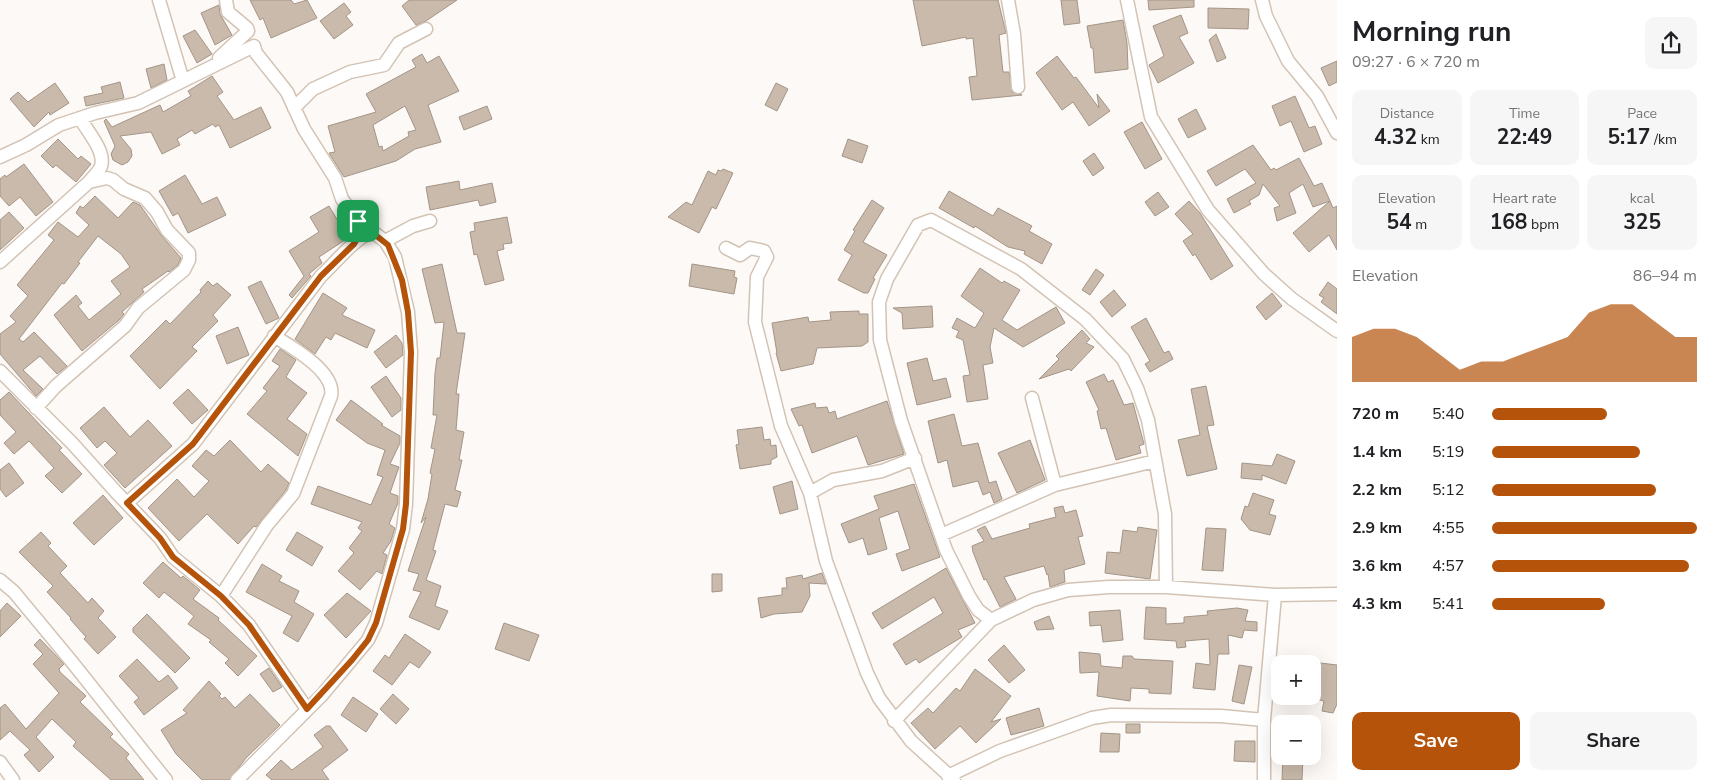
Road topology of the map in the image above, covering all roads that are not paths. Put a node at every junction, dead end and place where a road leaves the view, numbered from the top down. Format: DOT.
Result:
graph roads {
  1 [pos="159,0"];
  2 [pos="226,0"];
  3 [pos="1008,0"];
  4 [pos="1127,0"];
  5 [pos="1262,0"];
  6 [pos="426,29"];
  7 [pos="185,74"];
  8 [pos="1018,87"];
  9 [pos="294,108"];
  10 [pos="80,118"];
  11 [pos="1337,133"];
  12 [pos="0,157"];
  13 [pos="89,182"];
  14 [pos="358,221"];
  15 [pos="430,221"];
  16 [pos="371,232"];
  17 [pos="357,239"];
  18 [pos="385,241"];
  19 [pos="726,248"];
  20 [pos="0,262"];
  21 [pos="1337,331"];
  22 [pos="274,336"];
  23 [pos="0,370"];
  24 [pos="1032,398"];
  25 [pos="36,408"];
  26 [pos="915,458"];
  27 [pos="1155,462"];
  28 [pos="1055,485"];
  29 [pos="810,493"];
  30 [pos="127,503"];
  31 [pos="941,535"];
  32 [pos="0,580"];
  33 [pos="1166,587"];
  34 [pos="1337,594"];
  35 [pos="1276,595"];
  36 [pos="221,596"];
  37 [pos="991,620"];
  38 [pos="307,709"];
  39 [pos="1264,720"];
  40 [pos="894,721"];
  41 [pos="0,762"];
  42 [pos="951,778"];
  43 [pos="13,780"];
  44 [pos="166,780"];
  45 [pos="237,780"];
  46 [pos="1264,780"];
  1 -- 7 [label="street"];
  2 -- 7 [label="street"];
  3 -- 8 [label="street"];
  4 -- 21 [label="street"];
  5 -- 11 [label="street"];
  6 -- 9 [label="street"];
  7 -- 9 [label="street"];
  7 -- 10 [label="street"];
  9 -- 14 [label="street"];
  10 -- 12 [label="street"];
  10 -- 13 [label="street"];
  13 -- 20 [label="street"];
  13 -- 25 [label="street"];
  14 -- 16 [label="street"];
  14 -- 17 [label="street"];
  15 -- 18 [label="street"];
  16 -- 17 [label="street"];
  16 -- 18 [label="street"];
  17 -- 22 [label="street"];
  18 -- 38 [label="street"];
  19 -- 29 [label="street"];
  22 -- 30 [label="street"];
  22 -- 36 [label="street"];
  23 -- 25 [label="street"];
  24 -- 28 [label="street"];
  25 -- 30 [label="street"];
  26 -- 27 [label="street"];
  26 -- 29 [label="street"];
  26 -- 31 [label="street"];
  27 -- 28 [label="street"];
  27 -- 33 [label="street"];
  28 -- 31 [label="street"];
  29 -- 40 [label="street"];
  30 -- 36 [label="street"];
  31 -- 37 [label="street"];
  32 -- 44 [label="street"];
  33 -- 35 [label="street"];
  33 -- 37 [label="street"];
  34 -- 35 [label="street"];
  35 -- 39 [label="street"];
  36 -- 38 [label="street"];
  37 -- 40 [label="street"];
  38 -- 45 [label="street"];
  39 -- 42 [label="street"];
  39 -- 46 [label="street"];
  40 -- 42 [label="street"];
  41 -- 43 [label="street"];
}
